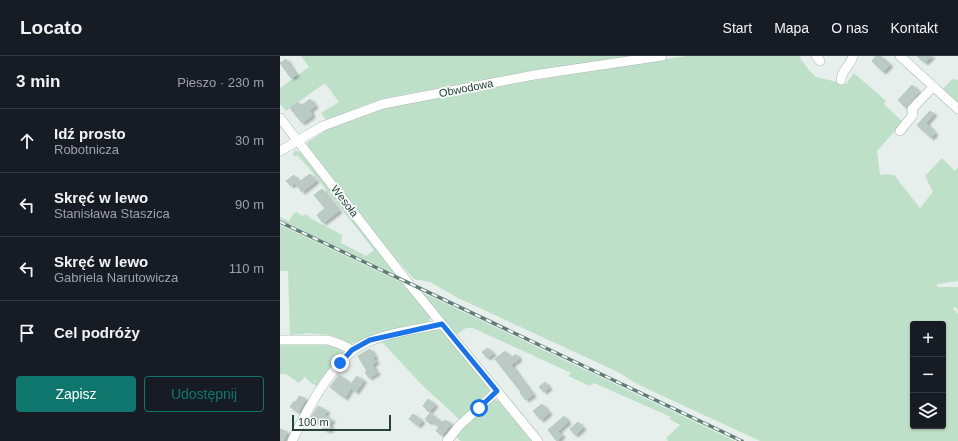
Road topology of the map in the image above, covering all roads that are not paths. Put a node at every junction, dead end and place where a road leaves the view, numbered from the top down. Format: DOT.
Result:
graph roads {
  1 [pos="662,56"];
  2 [pos="854,56"];
  3 [pos="900,56"];
  4 [pos="841,80"];
  5 [pos="933,87"];
  6 [pos="958,109"];
  7 [pos="280,118"];
  8 [pos="283,129"];
  9 [pos="900,131"];
  10 [pos="297,141"];
  11 [pos="280,151"];
  12 [pos="442,324"];
  13 [pos="280,340"];
  14 [pos="352,350"];
  15 [pos="497,391"];
  16 [pos="292,441"];
  17 [pos="447,441"];
  18 [pos="538,441"];
  1 -- 10 [label="street, Obwodowa"];
  2 -- 4 [label="street"];
  3 -- 5 [label="street"];
  5 -- 6 [label="street"];
  5 -- 9 [label="street"];
  7 -- 8 [label="street, Wesoła"];
  8 -- 10 [label="street, Wesoła"];
  10 -- 11 [label="street, Obwodowa"];
  10 -- 12 [label="street, Wesoła"];
  12 -- 14 [label="street"];
  12 -- 15 [label="street, Wesoła"];
  13 -- 14 [label="street"];
  14 -- 16 [label="street"];
  15 -- 17 [label="street"];
  15 -- 18 [label="street, Wesoła"];
}
